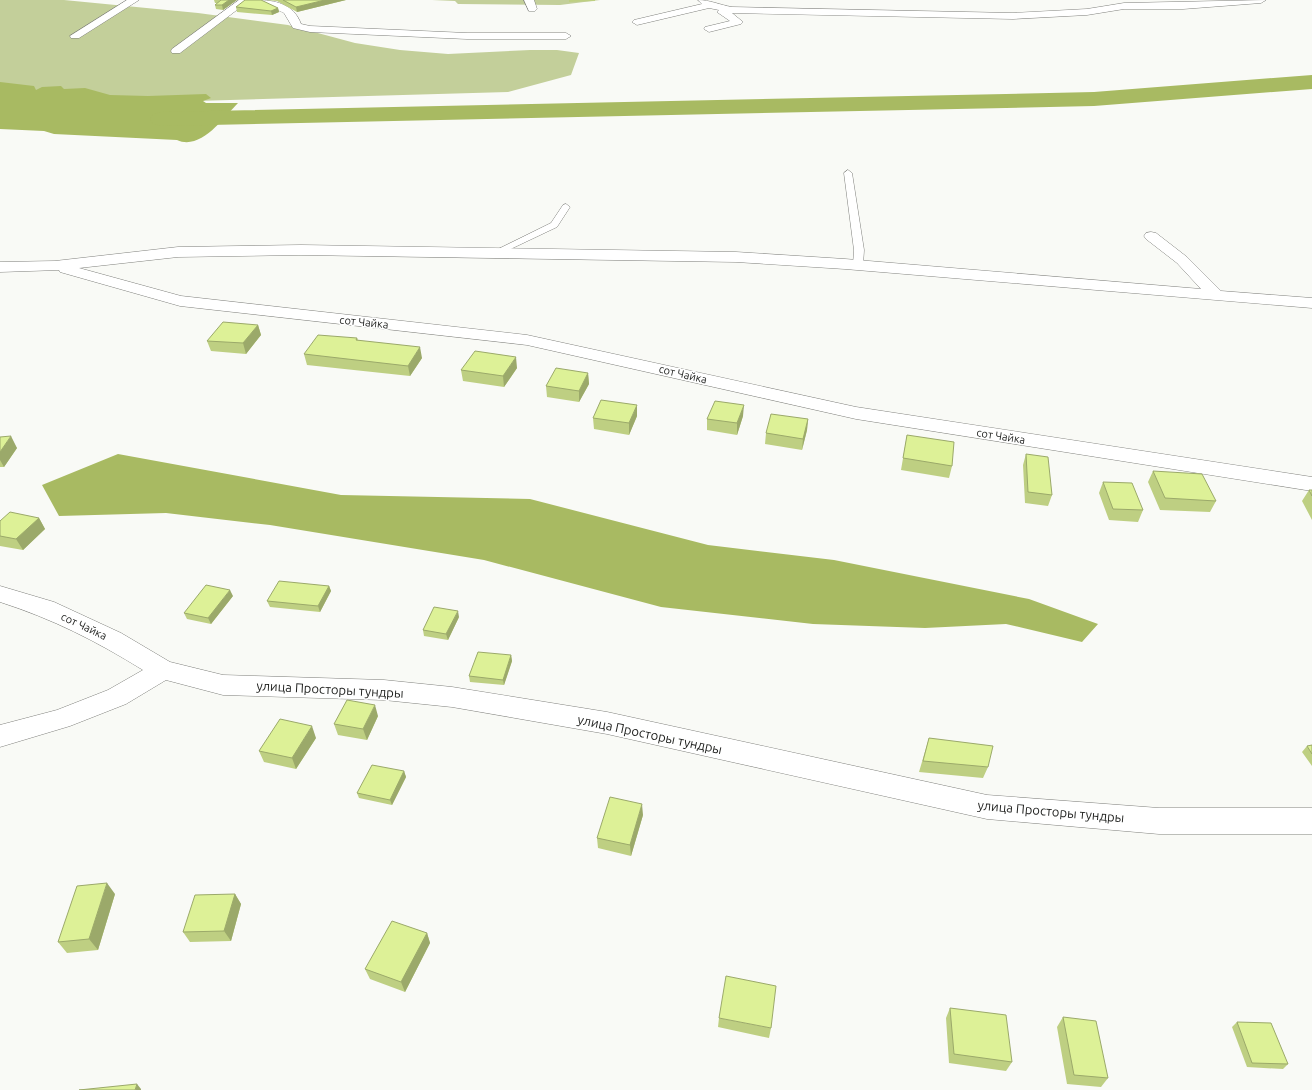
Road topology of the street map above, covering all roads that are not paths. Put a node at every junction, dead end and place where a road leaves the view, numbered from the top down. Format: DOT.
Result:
graph roads {
  1 [pos="134,0"];
  2 [pos="245,0"];
  3 [pos="260,0"];
  4 [pos="1261,0"];
  5 [pos="1121,3"];
  6 [pos="703,4"];
  7 [pos="921,5"];
  8 [pos="930,14"];
  9 [pos="637,22"];
  10 [pos="709,29"];
  11 [pos="75,36"];
  12 [pos="566,36"];
  13 [pos="176,51"];
  14 [pos="848,173"];
  15 [pos="566,207"];
  16 [pos="1151,236"];
  17 [pos="495,253"];
  18 [pos="858,265"];
  19 [pos="55,266"];
  20 [pos="0,267"];
  21 [pos="1217,296"];
  22 [pos="1312,303"];
  23 [pos="1312,484"];
  24 [pos="0,594"];
  25 [pos="163,670"];
  26 [pos="0,736"];
  27 [pos="1312,821"];
  1 -- 11 [label="street"];
  2 -- 13 [label="street"];
  3 -- 12 [label="street"];
  4 -- 5 [label="street"];
  5 -- 8 [label="street"];
  6 -- 8 [label="street"];
  6 -- 9 [label="street"];
  6 -- 10 [label="street"];
  7 -- 8 [label="street"];
  14 -- 18 [label="lane"];
  15 -- 17 [label="lane"];
  16 -- 21 [label="street"];
  17 -- 18 [label="street"];
  17 -- 19 [label="street"];
  18 -- 21 [label="street"];
  19 -- 20 [label="street"];
  19 -- 23 [label="street, сот Чайка"];
  21 -- 22 [label="street"];
  24 -- 25 [label="street, сот Чайка"];
  25 -- 26 [label="street"];
  25 -- 27 [label="street, улица Просторы тундры"];
}
